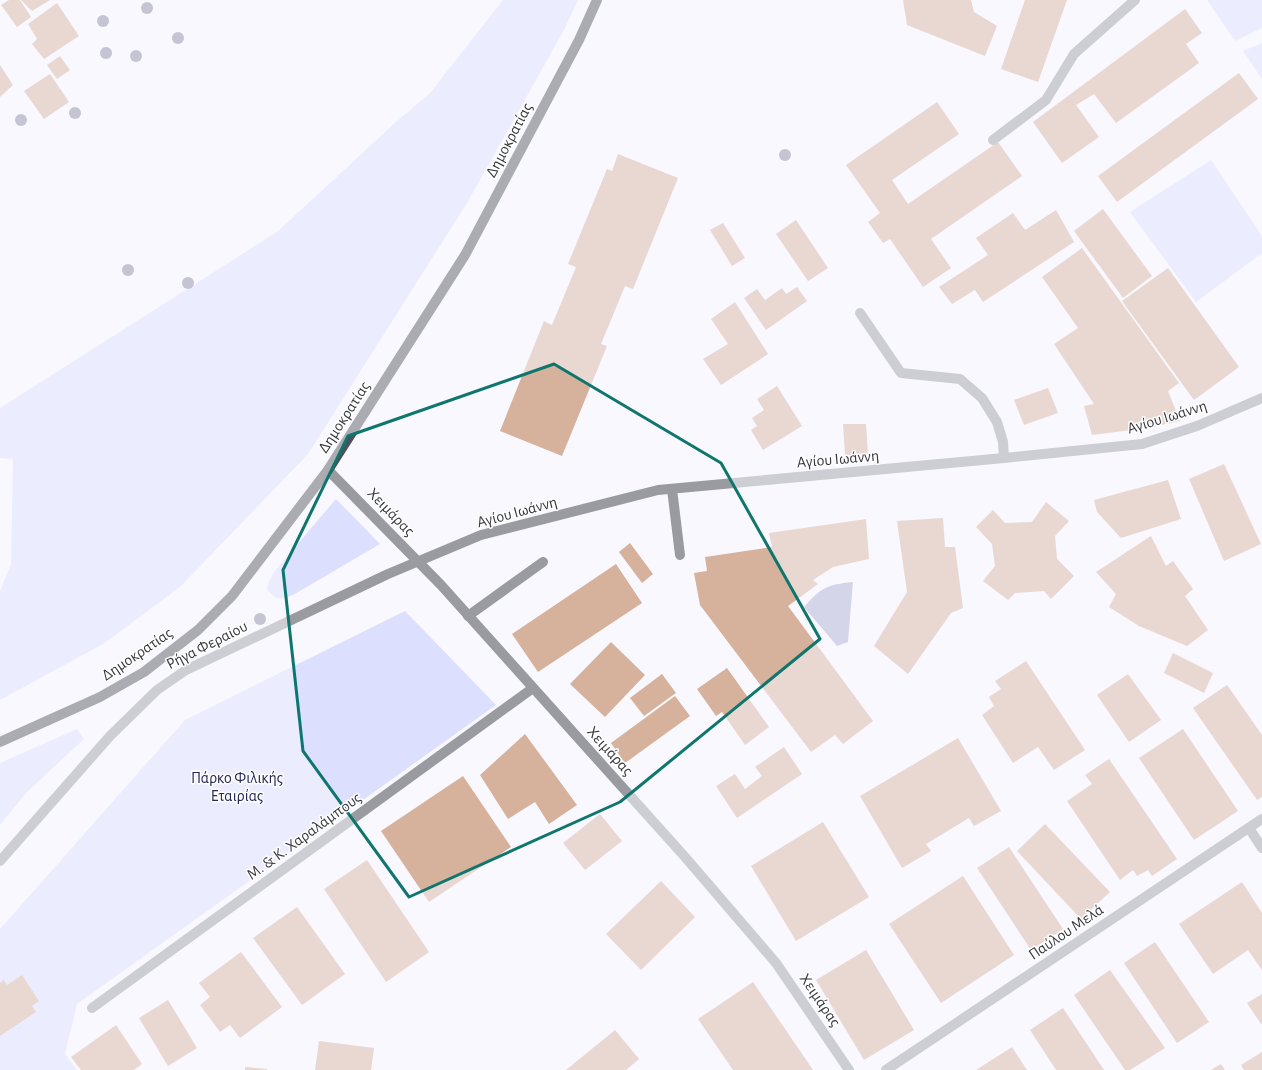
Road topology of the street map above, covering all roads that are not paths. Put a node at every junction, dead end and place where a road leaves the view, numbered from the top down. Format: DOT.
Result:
graph roads {
  1 [pos="596,0"];
  2 [pos="1135,0"];
  3 [pos="993,140"];
  4 [pos="860,313"];
  5 [pos="1262,398"];
  6 [pos="1004,458"];
  7 [pos="328,470"];
  8 [pos="672,489"];
  9 [pos="680,555"];
  10 [pos="418,561"];
  11 [pos="543,562"];
  12 [pos="468,616"];
  13 [pos="533,688"];
  14 [pos="0,742"];
  15 [pos="1262,819"];
  16 [pos="1249,828"];
  17 [pos="1262,848"];
  18 [pos="0,861"];
  19 [pos="92,1008"];
  20 [pos="849,1070"];
  21 [pos="886,1070"];
  1 -- 7 [label="main road, Δημοκρατίας"];
  2 -- 3 [label="street"];
  4 -- 6 [label="street"];
  5 -- 6 [label="street, Αγίου Ιωάννη"];
  6 -- 8 [label="street, Αγίου Ιωάννη"];
  7 -- 10 [label="street, Χειμάρας"];
  7 -- 14 [label="main road, Δημοκρατίας"];
  8 -- 9 [label="street"];
  8 -- 10 [label="street, Αγίου Ιωάννη"];
  10 -- 12 [label="street, Χειμάρας"];
  10 -- 18 [label="street, Ρήγα Φεραίου"];
  11 -- 12 [label="street"];
  12 -- 13 [label="street, Χειμάρας"];
  13 -- 19 [label="street, Μ. & Κ. Χαραλάμπους"];
  13 -- 20 [label="street, Χειμάρας"];
  15 -- 16 [label="street, Παύλου Μελά"];
  16 -- 17 [label="street"];
  16 -- 21 [label="street, Παύλου Μελά"];
}
